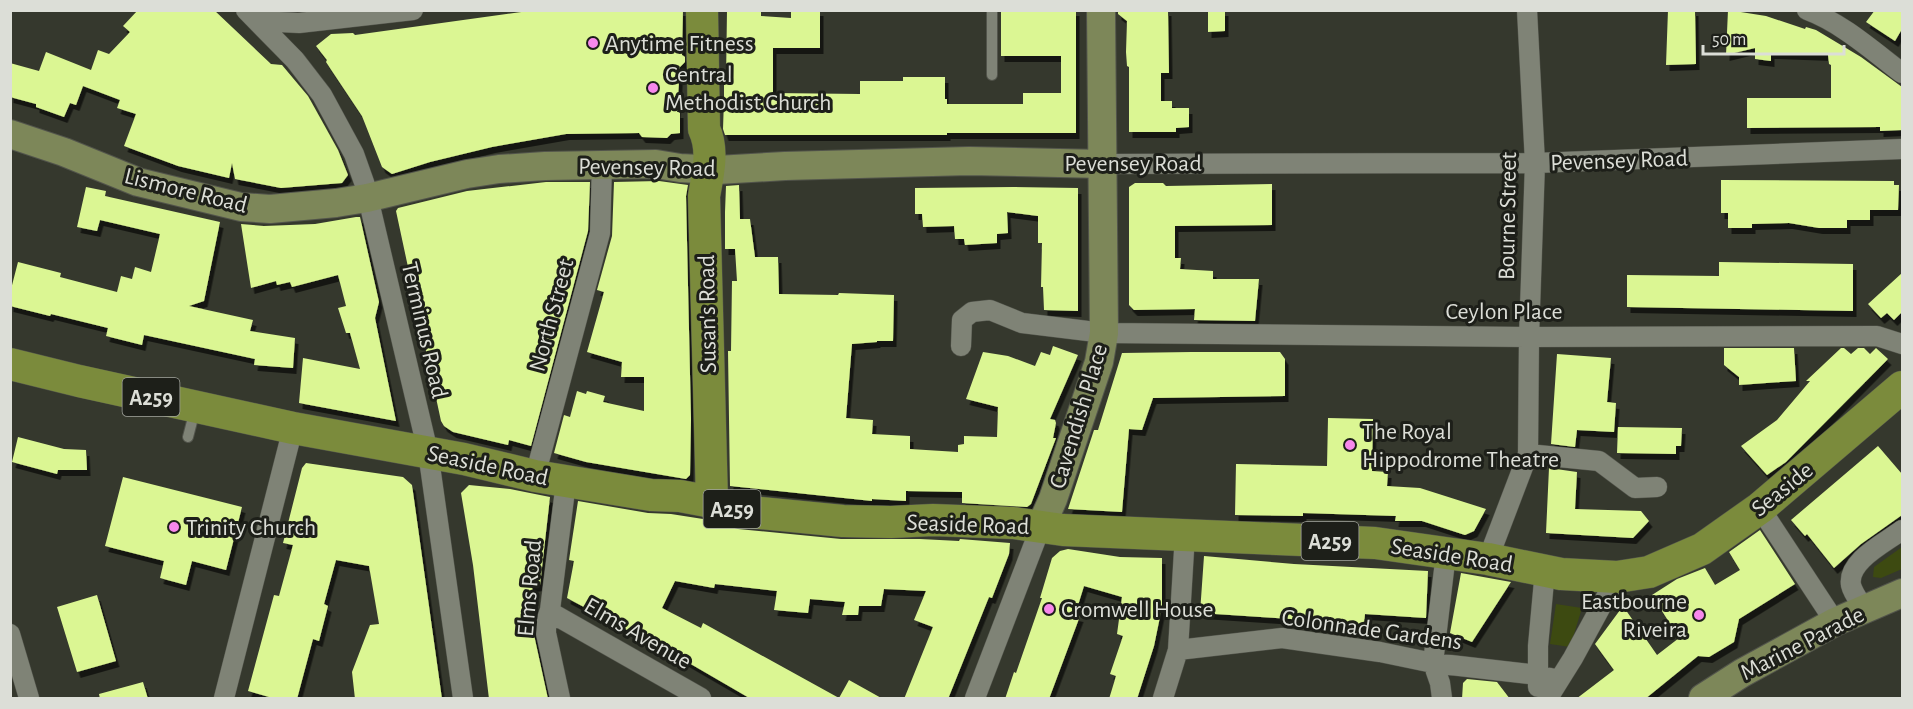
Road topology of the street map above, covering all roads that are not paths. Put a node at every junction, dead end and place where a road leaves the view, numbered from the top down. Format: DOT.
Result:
graph roads {
  1 [pos="413,10"];
  2 [pos="702,10"];
  3 [pos="993,10"];
  4 [pos="1101,10"];
  5 [pos="1527,10"];
  6 [pos="1807,10"];
  7 [pos="358,14"];
  8 [pos="252,16"];
  9 [pos="1902,73"];
  10 [pos="992,75"];
  11 [pos="704,129"];
  12 [pos="10,134"];
  13 [pos="1902,149"];
  14 [pos="1535,163"];
  15 [pos="656,164"];
  16 [pos="1102,164"];
  17 [pos="602,165"];
  18 [pos="709,168"];
  19 [pos="367,198"];
  20 [pos="1104,333"];
  21 [pos="1528,337"];
  22 [pos="1902,344"];
  23 [pos="961,346"];
  24 [pos="10,364"];
  25 [pos="1902,387"];
  26 [pos="196,407"];
  27 [pos="293,428"];
  28 [pos="188,436"];
  29 [pos="428,452"];
  30 [pos="1528,454"];
  31 [pos="535,476"];
  32 [pos="566,482"];
  33 [pos="1657,487"];
  34 [pos="712,502"];
  35 [pos="1760,508"];
  36 [pos="1041,526"];
  37 [pos="1902,530"];
  38 [pos="1185,534"];
  39 [pos="1446,553"];
  40 [pos="1488,559"];
  41 [pos="1545,570"];
  42 [pos="1649,572"];
  43 [pos="1617,577"];
  44 [pos="1902,593"];
  45 [pos="550,610"];
  46 [pos="1865,610"];
  47 [pos="1835,622"];
  48 [pos="10,634"];
  49 [pos="1538,646"];
  50 [pos="1178,650"];
  51 [pos="1573,658"];
  52 [pos="1432,663"];
  53 [pos="1538,675"];
  54 [pos="1558,680"];
  55 [pos="29,699"];
  56 [pos="224,699"];
  57 [pos="463,699"];
  58 [pos="560,699"];
  59 [pos="701,699"];
  60 [pos="975,699"];
  61 [pos="1163,699"];
  62 [pos="1442,699"];
  63 [pos="1539,699"];
  64 [pos="1548,699"];
  65 [pos="1703,699"];
  1 -- 7 [label="street"];
  2 -- 11 [label="main road, Susan's Road / A259"];
  3 -- 10 [label="lane"];
  4 -- 16 [label="street, Cavendish Place"];
  5 -- 14 [label="street, Bourne Street"];
  6 -- 9 [label="street"];
  7 -- 8 [label="street"];
  8 -- 19 [label="street, Terminus Road"];
  11 -- 15 [label="street"];
  11 -- 18 [label="main road, Susan's Road / A259"];
  12 -- 19 [label="street, Lismore Road"];
  13 -- 14 [label="street, Pevensey Road"];
  14 -- 16 [label="street, Pevensey Road"];
  14 -- 21 [label="street, Bourne Street"];
  15 -- 17 [label="street, Pevensey Road"];
  15 -- 18 [label="street, Pevensey Road"];
  16 -- 18 [label="street, Pevensey Road"];
  16 -- 20 [label="street, Cavendish Place"];
  17 -- 19 [label="street, Pevensey Road"];
  17 -- 31 [label="street, North Street"];
  18 -- 34 [label="main road, Susan's Road / A259"];
  19 -- 29 [label="street, Terminus Road"];
  20 -- 21 [label="street, Ceylon Place"];
  20 -- 23 [label="street, Ceylon Place"];
  20 -- 36 [label="street, Cavendish Place"];
  21 -- 22 [label="street, Ceylon Place"];
  21 -- 30 [label="street, Bourne Street"];
  24 -- 26 [label="main road, A259"];
  25 -- 35 [label="main road, Seaside / A259"];
  26 -- 27 [label="main road, A259"];
  26 -- 28 [label="lane"];
  27 -- 29 [label="main road, Seaside Road / A259"];
  27 -- 56 [label="street"];
  29 -- 31 [label="main road, Seaside Road / A259"];
  29 -- 57 [label="street, Terminus Road"];
  30 -- 33 [label="street"];
  30 -- 40 [label="street, Bourne Street"];
  31 -- 32 [label="main road, Seaside Road / A259"];
  32 -- 34 [label="main road, Seaside Road / A259"];
  32 -- 45 [label="street, Elms Road"];
  34 -- 36 [label="main road, Seaside Road / A259"];
  35 -- 42 [label="main road, Seaside / A259"];
  35 -- 47 [label="street"];
  36 -- 38 [label="main road, Seaside Road / A259"];
  36 -- 60 [label="street, Cavendish Place"];
  37 -- 46 [label="street"];
  38 -- 39 [label="main road, Seaside Road / A259"];
  38 -- 50 [label="street"];
  39 -- 40 [label="main road, Seaside Road / A259"];
  39 -- 52 [label="street"];
  40 -- 41 [label="main road, Seaside Road / A259"];
  41 -- 43 [label="main road, Seaside Road / A259"];
  41 -- 49 [label="street"];
  42 -- 43 [label="main road, Seaside Road / A259"];
  43 -- 51 [label="street"];
  44 -- 46 [label="street, Marine Parade"];
  45 -- 58 [label="street, Elms Road"];
  45 -- 59 [label="street, Elms Avenue"];
  46 -- 47 [label="street, Marine Parade"];
  47 -- 65 [label="street, Marine Parade"];
  48 -- 55 [label="street"];
  49 -- 51 [label="street"];
  49 -- 53 [label="street"];
  50 -- 52 [label="street, Colonnade Gardens"];
  50 -- 61 [label="street"];
  51 -- 54 [label="street"];
  52 -- 53 [label="street, Colonnade Gardens"];
  52 -- 62 [label="street"];
  53 -- 54 [label="street, Colonnade Gardens"];
  53 -- 63 [label="street"];
  54 -- 64 [label="street"];
}
